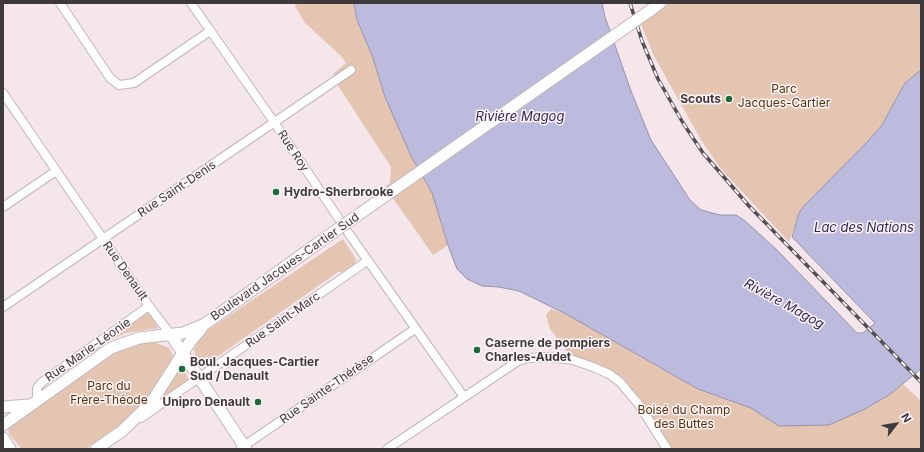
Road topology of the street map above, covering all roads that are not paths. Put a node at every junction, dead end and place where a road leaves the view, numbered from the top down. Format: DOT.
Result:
graph roads {
  1 [pos="60,3"];
  2 [pos="191,3"];
  3 [pos="660,3"];
  4 [pos="210,31"];
  5 [pos="351,70"];
  6 [pos="3,93"];
  7 [pos="6,104"];
  8 [pos="274,122"];
  9 [pos="56,171"];
  10 [pos="3,207"];
  11 [pos="103,240"];
  12 [pos="367,261"];
  13 [pos="149,306"];
  14 [pos="3,307"];
  15 [pos="205,324"];
  16 [pos="415,329"];
  17 [pos="171,335"];
  18 [pos="183,353"];
  19 [pos="199,378"];
  20 [pos="464,397"];
  21 [pos="33,402"];
  22 [pos="3,407"];
  23 [pos="3,425"];
  24 [pos="122,431"];
  25 [pos="3,438"];
  26 [pos="243,448"];
  27 [pos="10,449"];
  28 [pos="96,449"];
  29 [pos="387,449"];
  30 [pos="667,449"];
  1 -- 4 [label="street"];
  2 -- 4 [label="street, Rue Roy"];
  3 -- 15 [label="main road, Boulevard Jacques-Cartier Sud, bridge"];
  4 -- 8 [label="street, Rue Roy"];
  5 -- 8 [label="street, Rue Saint-Denis"];
  6 -- 7 [label="street, Rue Denault"];
  7 -- 9 [label="street, Rue Denault"];
  8 -- 11 [label="street, Rue Saint-Denis"];
  8 -- 12 [label="street, Rue Roy"];
  9 -- 10 [label="street"];
  9 -- 11 [label="street, Rue Denault"];
  11 -- 13 [label="street, Rue Denault"];
  11 -- 14 [label="street, Rue Saint-Denis"];
  12 -- 16 [label="street, Rue Roy"];
  12 -- 19 [label="street, Rue Saint-Marc"];
  13 -- 17 [label="street, Rue Denault"];
  13 -- 21 [label="street, Rue Marie-Léonie"];
  15 -- 17 [label="main road, Boulevard Jacques-Cartier Sud"];
  15 -- 18 [label="main road, Boulevard Jacques-Cartier Sud"];
  16 -- 20 [label="street, Rue Roy"];
  16 -- 26 [label="street, Rue Sainte-Thérèse"];
  17 -- 18 [label="main road, Rue Denault"];
  17 -- 21 [label="main road, Rue Marie-Léonie"];
  18 -- 19 [label="main road, Rue Denault"];
  18 -- 24 [label="main road, Boulevard Jacques-Cartier Sud"];
  19 -- 24 [label="street, Rue Saint-Marc"];
  19 -- 26 [label="main road, Rue Denault"];
  20 -- 29 [label="street"];
  20 -- 30 [label="street"];
  21 -- 22 [label="main road"];
  21 -- 23 [label="main road, Rue Marie-Léonie"];
  24 -- 28 [label="main road, Boulevard Jacques-Cartier Sud"];
  25 -- 27 [label="main road"];
}
